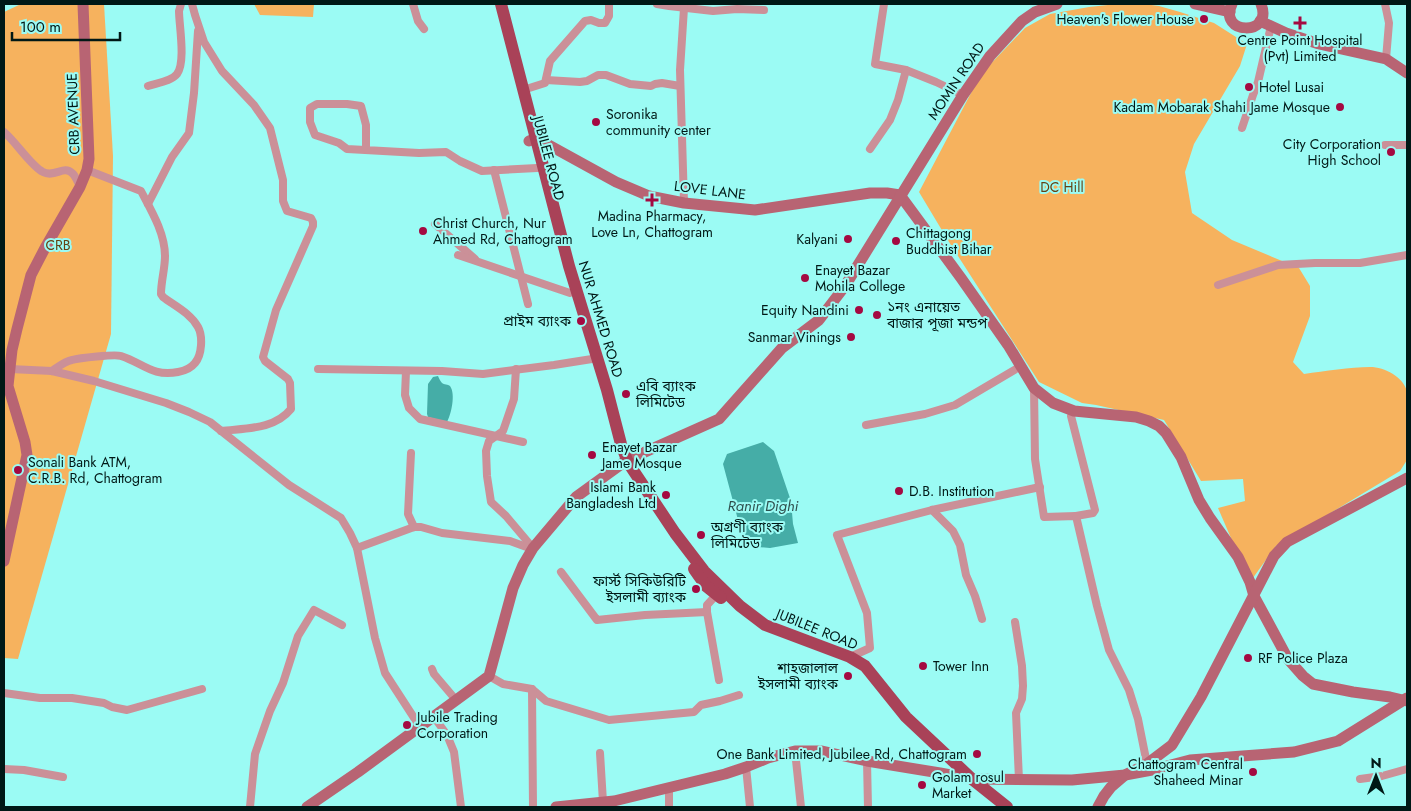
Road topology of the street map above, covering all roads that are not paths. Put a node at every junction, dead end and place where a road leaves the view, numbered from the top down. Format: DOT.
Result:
graph roads {
  1 [pos="84,4"];
  2 [pos="181,4"];
  3 [pos="192,4"];
  4 [pos="412,4"];
  5 [pos="493,4"];
  6 [pos="501,4"];
  7 [pos="610,4"];
  8 [pos="658,4"];
  9 [pos="884,4"];
  10 [pos="1052,4"];
  11 [pos="1195,4"];
  12 [pos="1261,4"];
  13 [pos="1385,4"];
  14 [pos="684,8"];
  15 [pos="1231,8"];
  16 [pos="764,10"];
  17 [pos="1260,21"];
  18 [pos="1271,26"];
  19 [pos="199,27"];
  20 [pos="424,29"];
  21 [pos="1386,59"];
  22 [pos="906,70"];
  23 [pos="1407,73"];
  24 [pos="546,80"];
  25 [pos="148,86"];
  26 [pos="680,86"];
  27 [pos="523,90"];
  28 [pos="963,94"];
  29 [pos="1242,128"];
  30 [pos="4,132"];
  31 [pos="533,140"];
  32 [pos="1385,145"];
  33 [pos="1407,145"];
  34 [pos="870,149"];
  35 [pos="366,150"];
  36 [pos="537,168"];
  37 [pos="87,170"];
  38 [pos="494,170"];
  39 [pos="80,188"];
  40 [pos="900,195"];
  41 [pos="684,203"];
  42 [pos="148,204"];
  43 [pos="435,224"];
  44 [pos="458,255"];
  45 [pos="1407,255"];
  46 [pos="478,262"];
  47 [pos="522,276"];
  48 [pos="1218,285"];
  49 [pos="570,292"];
  50 [pos="528,304"];
  51 [pos="8,352"];
  52 [pos="592,359"];
  53 [pos="1021,366"];
  54 [pos="10,369"];
  55 [pos="318,369"];
  56 [pos="516,370"];
  57 [pos="52,371"];
  58 [pos="406,371"];
  59 [pos="6,387"];
  60 [pos="1034,388"];
  61 [pos="1074,411"];
  62 [pos="866,425"];
  63 [pos="221,431"];
  64 [pos="495,436"];
  65 [pos="523,442"];
  66 [pos="411,453"];
  67 [pos="626,464"];
  68 [pos="1407,478"];
  69 [pos="1040,487"];
  70 [pos="932,510"];
  71 [pos="1076,516"];
  72 [pos="414,527"];
  73 [pos="357,548"];
  74 [pos="532,549"];
  75 [pos="4,562"];
  76 [pos="562,572"];
  77 [pos="719,591"];
  78 [pos="1254,596"];
  79 [pos="707,612"];
  80 [pos="982,619"];
  81 [pos="1015,622"];
  82 [pos="342,625"];
  83 [pos="850,657"];
  84 [pos="432,668"];
  85 [pos="489,676"];
  86 [pos="719,680"];
  87 [pos="532,689"];
  88 [pos="202,690"];
  89 [pos="4,693"];
  90 [pos="740,695"];
  91 [pos="456,700"];
  92 [pos="1406,700"];
  93 [pos="434,717"];
  94 [pos="420,727"];
  95 [pos="795,752"];
  96 [pos="600,753"];
  97 [pos="867,761"];
  98 [pos="1148,764"];
  99 [pos="746,767"];
  100 [pos="4,769"];
  101 [pos="1407,769"];
  102 [pos="1125,775"];
  103 [pos="63,777"];
  104 [pos="967,778"];
  105 [pos="1360,779"];
  106 [pos="1019,780"];
  107 [pos="669,788"];
  108 [pos="603,802"];
  109 [pos="250,807"];
  110 [pos="307,807"];
  111 [pos="461,807"];
  112 [pos="533,807"];
  113 [pos="556,807"];
  114 [pos="669,807"];
  115 [pos="750,807"];
  116 [pos="801,807"];
  117 [pos="868,807"];
  118 [pos="996,807"];
  119 [pos="1007,807"];
  120 [pos="1098,807"];
  1 -- 37 [label="main road, CRB AVENUE"];
  2 -- 25 [label="street"];
  3 -- 19 [label="street"];
  4 -- 20 [label="street"];
  5 -- 31 [label="main road, JUBILEE ROAD"];
  6 -- 27 [label="main road, NUR AHMED ROAD"];
  7 -- 24 [label="street"];
  8 -- 14 [label="street"];
  9 -- 22 [label="street"];
  10 -- 28 [label="main road, MOMIN ROAD"];
  11 -- 15 [label="main road"];
  12 -- 17 [label="main road"];
  13 -- 21 [label="street"];
  14 -- 16 [label="street"];
  14 -- 26 [label="street"];
  15 -- 17 [label="main road"];
  17 -- 18 [label="main road"];
  18 -- 21 [label="main road"];
  18 -- 29 [label="street"];
  19 -- 42 [label="street"];
  19 -- 63 [label="street"];
  21 -- 23 [label="main road"];
  22 -- 28 [label="street"];
  22 -- 34 [label="street"];
  24 -- 26 [label="street"];
  24 -- 27 [label="street"];
  26 -- 41 [label="street"];
  27 -- 31 [label="main road, NUR AHMED ROAD"];
  28 -- 40 [label="main road, MOMIN ROAD"];
  30 -- 39 [label="street"];
  31 -- 36 [label="main road, JUBILEE ROAD"];
  31 -- 41 [label="main road, LOVE LANE"];
  31 -- 67 [label="main road, NUR AHMED ROAD"];
  32 -- 33 [label="street"];
  35 -- 35 [label="street"];
  35 -- 38 [label="street"];
  36 -- 38 [label="street"];
  36 -- 49 [label="main road, JUBILEE ROAD"];
  37 -- 39 [label="main road, CRB AVENUE"];
  37 -- 42 [label="street"];
  38 -- 47 [label="street"];
  39 -- 51 [label="main road, CRB AVENUE"];
  40 -- 41 [label="main road, LOVE LANE"];
  40 -- 53 [label="main road"];
  40 -- 67 [label="main road, MOMIN ROAD"];
  42 -- 57 [label="street"];
  43 -- 46 [label="street"];
  44 -- 46 [label="street"];
  45 -- 48 [label="street"];
  46 -- 47 [label="street"];
  47 -- 49 [label="street"];
  47 -- 50 [label="street"];
  49 -- 52 [label="main road, JUBILEE ROAD"];
  51 -- 54 [label="main road, CRB AVENUE"];
  52 -- 56 [label="street"];
  52 -- 67 [label="main road, JUBILEE ROAD"];
  53 -- 60 [label="main road"];
  53 -- 62 [label="street"];
  54 -- 57 [label="street"];
  54 -- 59 [label="main road, CRB AVENUE"];
  55 -- 58 [label="street"];
  56 -- 58 [label="street"];
  56 -- 64 [label="street"];
  57 -- 63 [label="street"];
  58 -- 64 [label="street"];
  59 -- 75 [label="main road, CRB AVENUE"];
  60 -- 61 [label="main road"];
  60 -- 69 [label="street"];
  61 -- 71 [label="street"];
  61 -- 78 [label="main road"];
  63 -- 73 [label="street"];
  64 -- 65 [label="street"];
  64 -- 74 [label="street"];
  66 -- 72 [label="street"];
  67 -- 74 [label="main road, MOMIN ROAD"];
  67 -- 77 [label="main road, JUBILEE ROAD"];
  68 -- 78 [label="main road"];
  69 -- 70 [label="street"];
  69 -- 71 [label="street"];
  70 -- 80 [label="street"];
  70 -- 83 [label="street"];
  71 -- 98 [label="street"];
  72 -- 73 [label="street"];
  72 -- 74 [label="street"];
  73 -- 94 [label="street"];
  74 -- 85 [label="main road, MOMIN ROAD"];
  76 -- 79 [label="street"];
  77 -- 79 [label="street"];
  77 -- 83 [label="main road, JUBILEE ROAD"];
  77 -- 104 [label="main road"];
  78 -- 92 [label="main road"];
  78 -- 98 [label="main road"];
  79 -- 86 [label="street"];
  81 -- 106 [label="street"];
  82 -- 109 [label="street"];
  83 -- 104 [label="main road, JUBILEE ROAD"];
  84 -- 91 [label="street"];
  85 -- 87 [label="street"];
  85 -- 91 [label="main road"];
  87 -- 90 [label="street"];
  87 -- 112 [label="street"];
  88 -- 89 [label="street"];
  91 -- 93 [label="main road"];
  92 -- 102 [label="main road"];
  93 -- 94 [label="main road"];
  93 -- 111 [label="street"];
  94 -- 110 [label="main road"];
  95 -- 97 [label="main road"];
  95 -- 99 [label="main road"];
  95 -- 116 [label="street"];
  96 -- 108 [label="street"];
  97 -- 104 [label="main road"];
  97 -- 117 [label="street"];
  98 -- 102 [label="main road"];
  99 -- 107 [label="main road"];
  99 -- 115 [label="street"];
  100 -- 103 [label="street"];
  101 -- 105 [label="street"];
  102 -- 106 [label="main road"];
  102 -- 120 [label="main road"];
  104 -- 106 [label="main road"];
  104 -- 118 [label="main road"];
  104 -- 119 [label="main road, JUBILEE ROAD"];
  107 -- 108 [label="main road"];
  107 -- 114 [label="street"];
  108 -- 113 [label="main road"];
}
